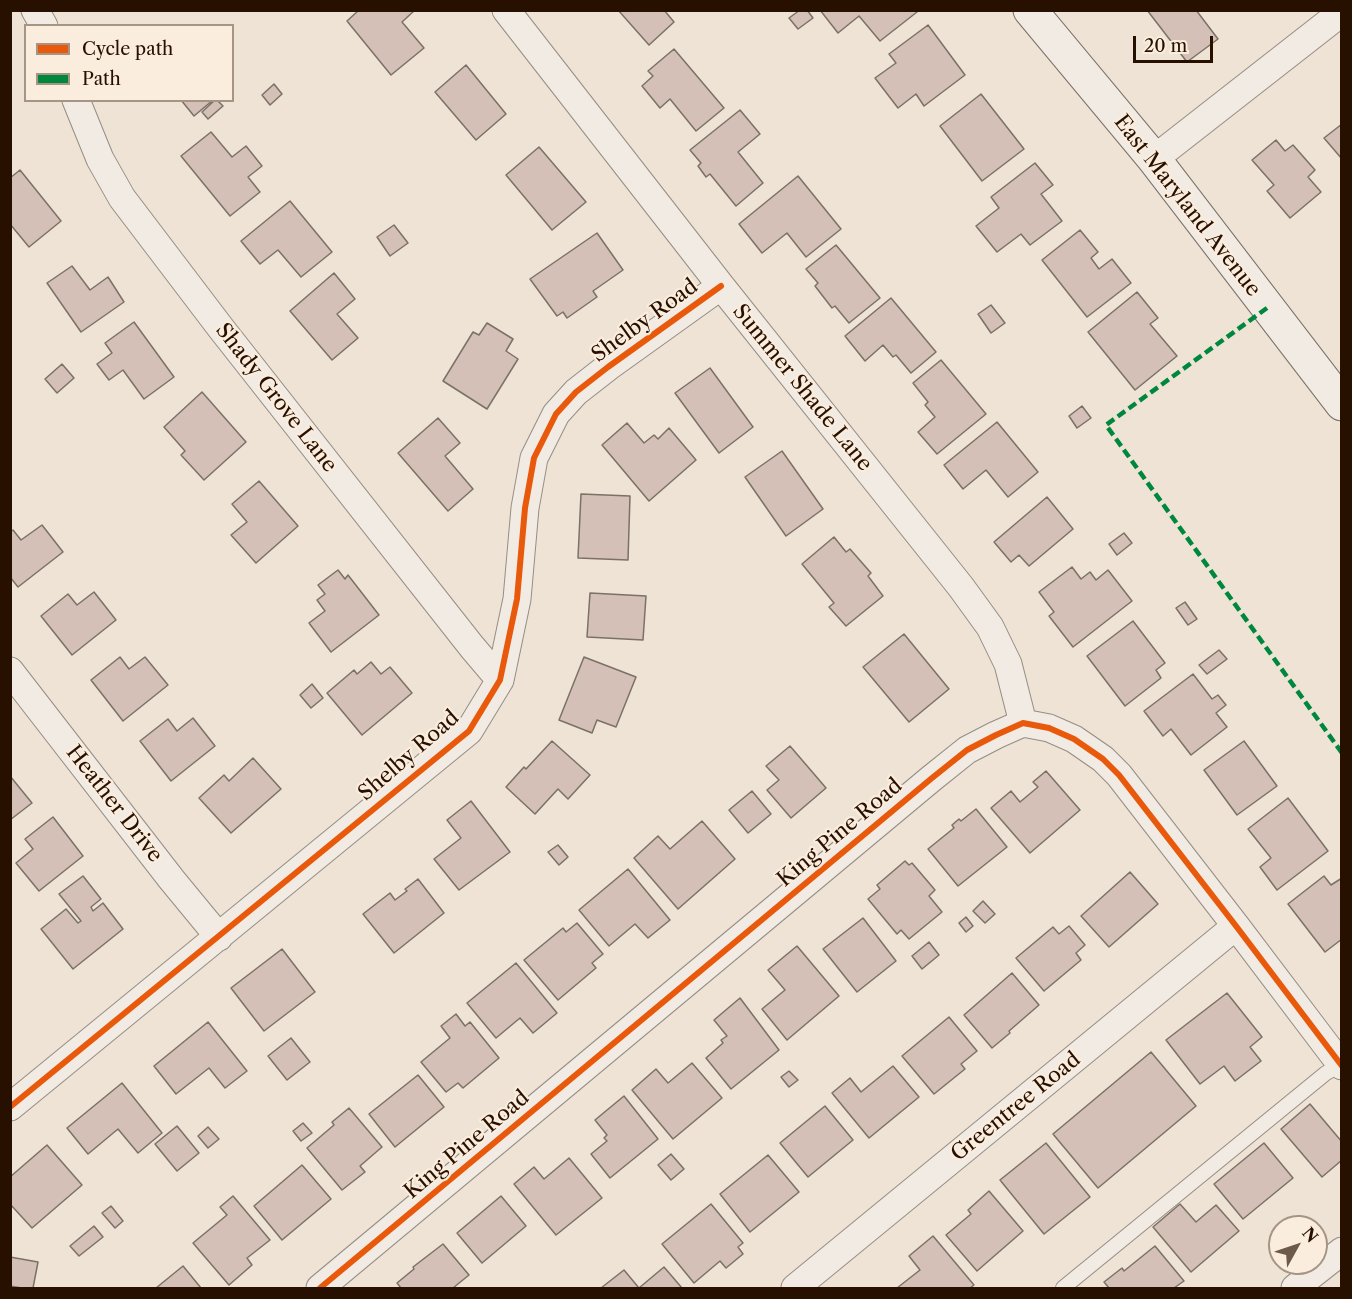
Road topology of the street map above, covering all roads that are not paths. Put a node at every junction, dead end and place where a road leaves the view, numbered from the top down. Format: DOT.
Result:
graph roads {
  1 [pos="35,10"];
  2 [pos="506,10"];
  3 [pos="1030,10"];
  4 [pos="1341,12"];
  5 [pos="43,24"];
  6 [pos="77,102"];
  7 [pos="1154,159"];
  8 [pos="721,286"];
  9 [pos="1341,404"];
  10 [pos="10,671"];
  11 [pos="500,680"];
  12 [pos="1023,723"];
  13 [pos="1236,926"];
  14 [pos="219,937"];
  15 [pos="1341,1066"];
  16 [pos="10,1107"];
  17 [pos="1341,1251"];
  18 [pos="325,1287"];
  19 [pos="795,1288"];
  20 [pos="1063,1288"];
  21 [pos="1295,1288"];
  1 -- 5 [label="street"];
  2 -- 8 [label="street, Summer Shade Lane"];
  3 -- 7 [label="street, East Maryland Avenue"];
  4 -- 7 [label="street"];
  6 -- 11 [label="street, Shady Grove Lane"];
  7 -- 9 [label="street, East Maryland Avenue"];
  8 -- 11 [label="street, Shelby Road"];
  8 -- 12 [label="street, Summer Shade Lane"];
  10 -- 14 [label="street, Heather Drive"];
  11 -- 14 [label="street, Shelby Road"];
  12 -- 13 [label="street"];
  12 -- 18 [label="street, King Pine Road"];
  13 -- 15 [label="street"];
  13 -- 19 [label="street, Greentree Road"];
  14 -- 16 [label="street, Shelby Road"];
  15 -- 20 [label="lane"];
  17 -- 21 [label="street"];
}
